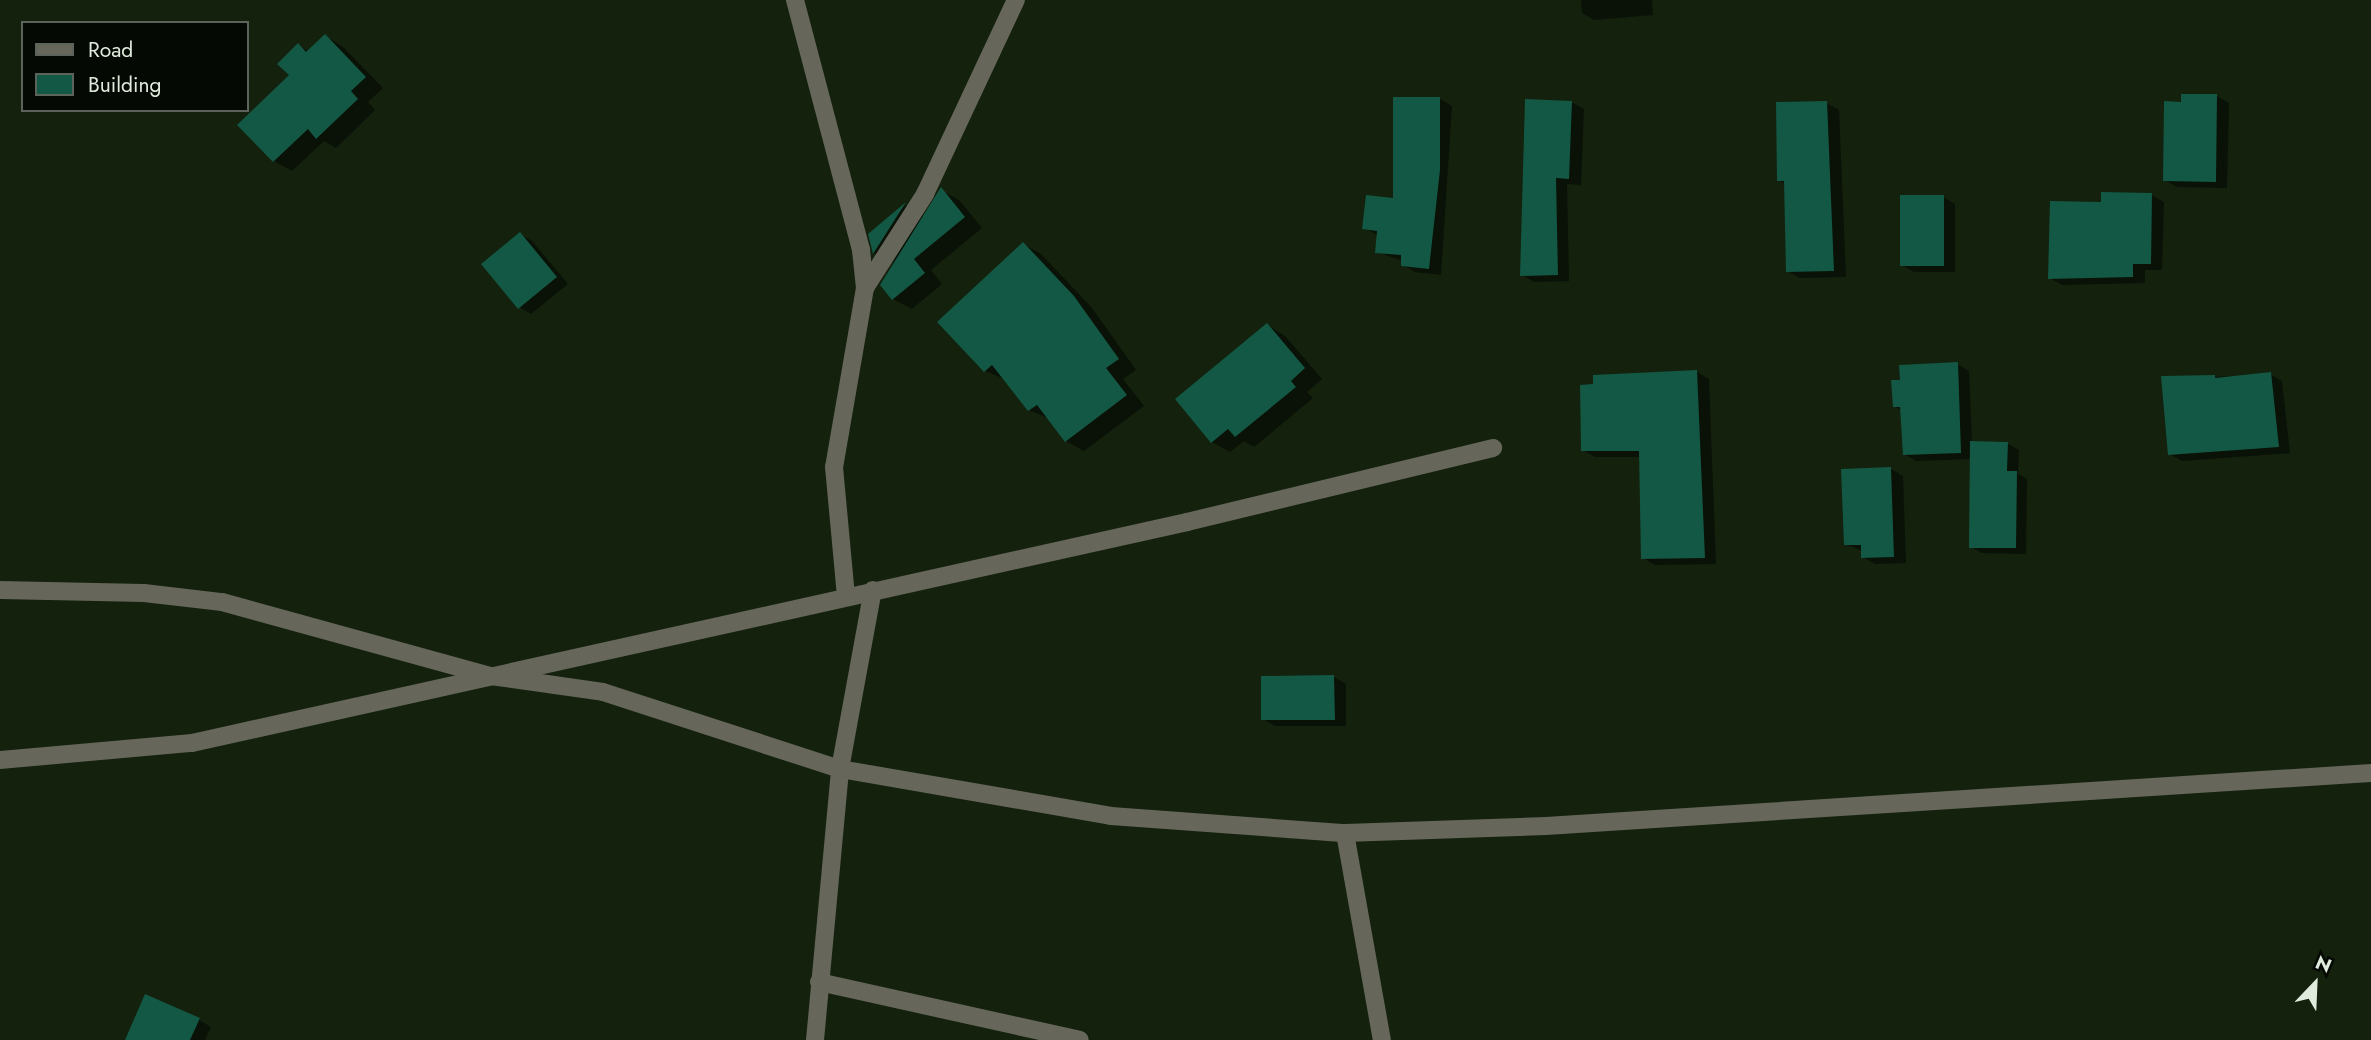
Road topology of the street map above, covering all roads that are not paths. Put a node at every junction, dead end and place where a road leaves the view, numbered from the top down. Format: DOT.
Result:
graph roads {
  1 [pos="795,0"];
  2 [pos="1016,0"];
  3 [pos="865,288"];
  4 [pos="1493,448"];
  5 [pos="0,590"];
  6 [pos="873,590"];
  7 [pos="846,596"];
  8 [pos="491,676"];
  9 [pos="0,760"];
  10 [pos="840,769"];
  11 [pos="2371,773"];
  12 [pos="1345,833"];
  13 [pos="819,982"];
  14 [pos="815,1040"];
  15 [pos="1080,1040"];
  16 [pos="1382,1040"];
  1 -- 3 [label="street"];
  2 -- 3 [label="street"];
  3 -- 7 [label="street"];
  4 -- 6 [label="street"];
  5 -- 8 [label="street"];
  6 -- 7 [label="street"];
  6 -- 10 [label="street"];
  7 -- 8 [label="street"];
  8 -- 9 [label="street"];
  8 -- 10 [label="street"];
  10 -- 12 [label="street"];
  10 -- 13 [label="street"];
  11 -- 12 [label="street"];
  12 -- 16 [label="street"];
  13 -- 14 [label="street"];
  13 -- 15 [label="street"];
}
